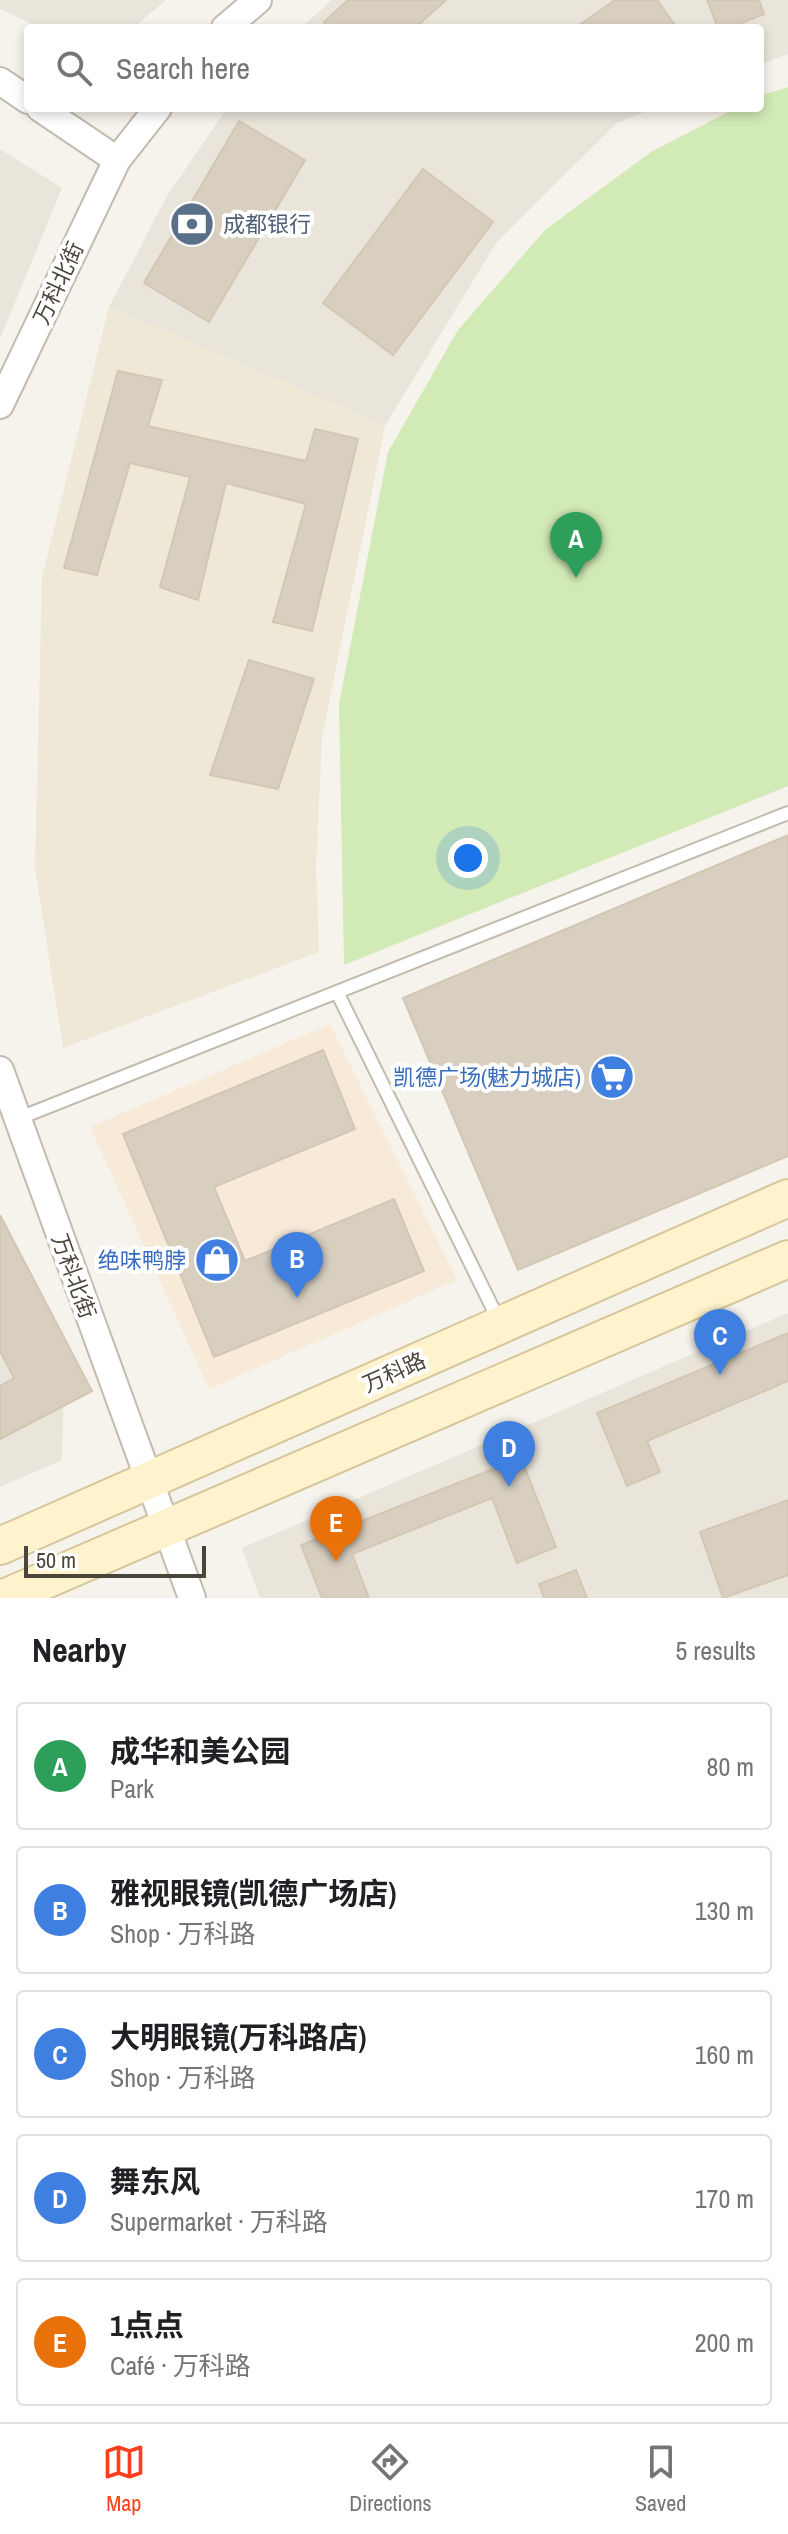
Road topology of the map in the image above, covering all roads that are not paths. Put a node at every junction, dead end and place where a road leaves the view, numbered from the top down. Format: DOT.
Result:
graph roads {
  1 [pos="258,0"];
  2 [pos="230,24"];
  3 [pos="0,81"];
  4 [pos="24,97"];
  5 [pos="46,112"];
  6 [pos="155,112"];
  7 [pos="117,160"];
  8 [pos="0,405"];
  9 [pos="788,813"];
  10 [pos="337,992"];
  11 [pos="0,1070"];
  12 [pos="17,1119"];
  13 [pos="788,1198"];
  14 [pos="788,1259"];
  15 [pos="502,1325"];
  16 [pos="148,1481"];
  17 [pos="166,1528"];
  18 [pos="0,1546"];
  19 [pos="4,1598"];
  20 [pos="192,1598"];
  1 -- 2 [label="street"];
  3 -- 4 [label="street"];
  5 -- 7 [label="street"];
  6 -- 7 [label="street, 万科北街"];
  7 -- 8 [label="street, 万科北街"];
  9 -- 10 [label="lane"];
  10 -- 12 [label="lane"];
  10 -- 15 [label="lane"];
  11 -- 12 [label="street, 万科北街"];
  12 -- 16 [label="street, 万科北街"];
  13 -- 15 [label="main road, 万科路"];
  14 -- 17 [label="main road"];
  15 -- 16 [label="main road, 万科路"];
  16 -- 17 [label="street, 万科北街"];
  16 -- 18 [label="main road, 万科路"];
  17 -- 19 [label="main road"];
  17 -- 20 [label="street, 万科北街"];
}
